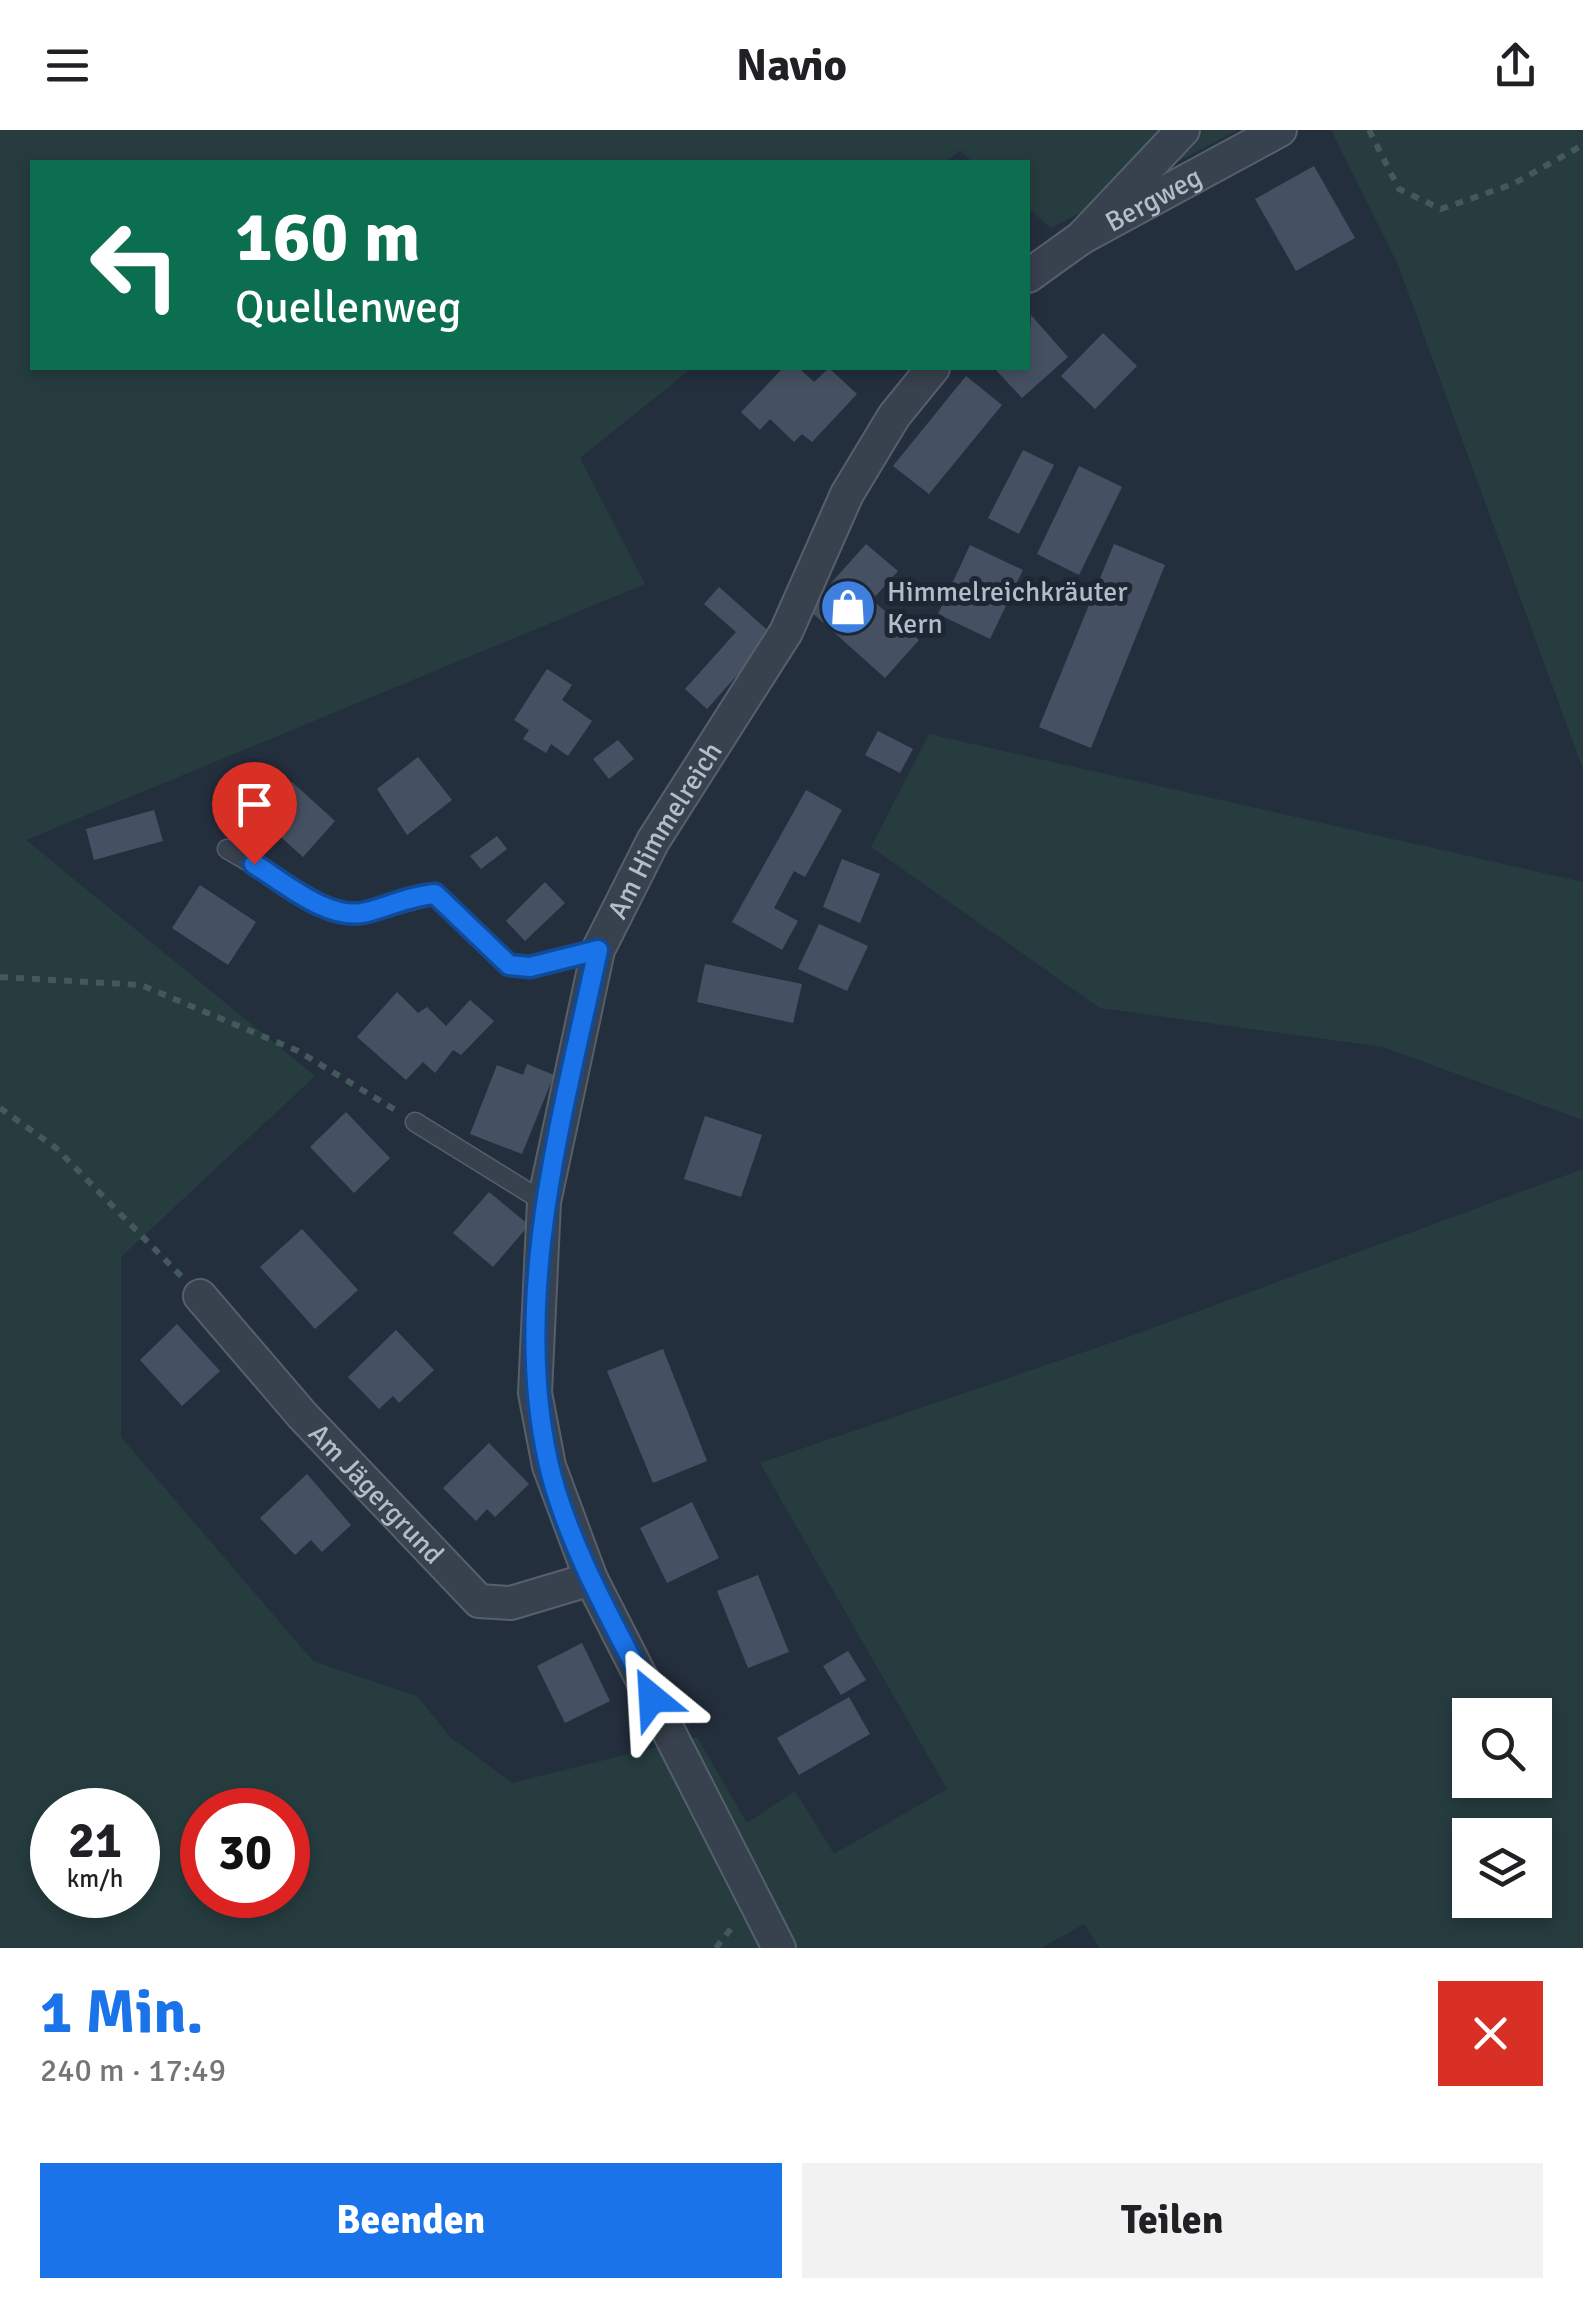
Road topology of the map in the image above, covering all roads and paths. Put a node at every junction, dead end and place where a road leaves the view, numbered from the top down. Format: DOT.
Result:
graph roads {
  1 [pos="1183,130"];
  2 [pos="1280,130"];
  3 [pos="1369,130"];
  4 [pos="1583,146"];
  5 [pos="1082,238"];
  6 [pos="1030,275"];
  7 [pos="931,370"];
  8 [pos="228,848"];
  9 [pos="598,950"];
  10 [pos="0,976"];
  11 [pos="0,1108"];
  12 [pos="415,1122"];
  13 [pos="544,1202"];
  14 [pos="200,1296"];
  15 [pos="592,1580"];
  16 [pos="779,1948"];
  1 -- 5 [label="street"];
  2 -- 5 [label="street, Bergweg"];
  3 -- 4 [label="path"];
  5 -- 6 [label="street"];
  7 -- 9 [label="street, Am Himmelreich"];
  8 -- 9 [label="lane"];
  9 -- 13 [label="street, Am Himmelreich"];
  10 -- 12 [label="path"];
  11 -- 14 [label="path"];
  12 -- 13 [label="lane"];
  13 -- 15 [label="street, Am Himmelreich"];
  14 -- 15 [label="street, Am Jägergrund"];
  15 -- 16 [label="street, Am Himmelreich"];
}
